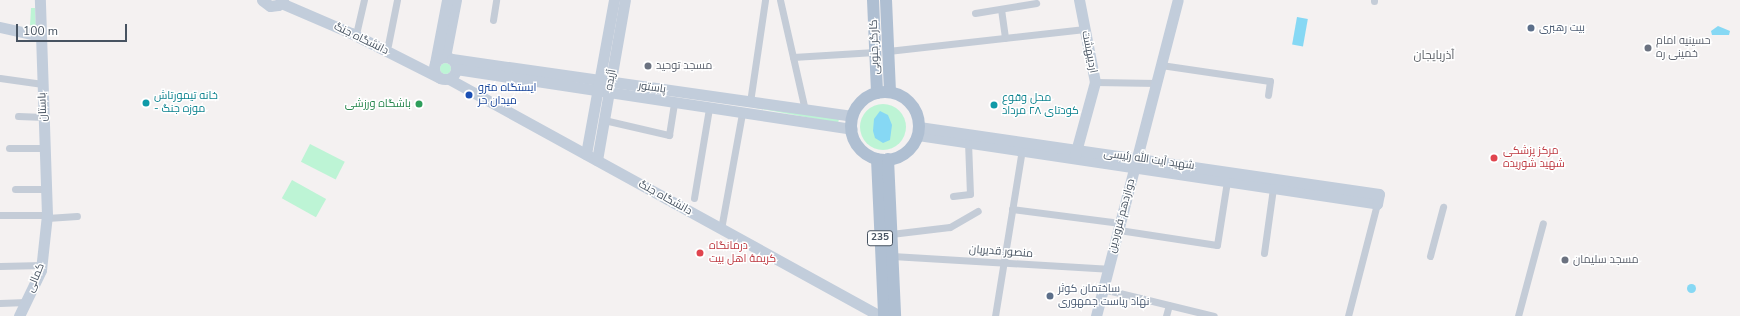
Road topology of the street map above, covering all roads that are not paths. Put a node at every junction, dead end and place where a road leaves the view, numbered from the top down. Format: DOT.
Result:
graph roads {
  1 [pos="40,0"];
  2 [pos="262,0"];
  3 [pos="364,0"];
  4 [pos="397,0"];
  5 [pos="447,0"];
  6 [pos="456,0"];
  7 [pos="496,0"];
  8 [pos="614,0"];
  9 [pos="625,0"];
  10 [pos="765,0"];
  11 [pos="780,0"];
  12 [pos="873,0"];
  13 [pos="886,0"];
  14 [pos="1079,0"];
  15 [pos="1178,0"];
  16 [pos="284,1"];
  17 [pos="1036,3"];
  18 [pos="1001,9"];
  19 [pos="975,12"];
  20 [pos="493,20"];
  21 [pos="0,28"];
  22 [pos="1085,29"];
  23 [pos="357,30"];
  24 [pos="41,36"];
  25 [pos="1005,38"];
  26 [pos="388,46"];
  27 [pos="888,51"];
  28 [pos="875,52"];
  29 [pos="793,57"];
  30 [pos="1161,65"];
  31 [pos="446,68"];
  32 [pos="0,78"];
  33 [pos="1095,82"];
  34 [pos="1157,83"];
  35 [pos="43,84"];
  36 [pos="604,86"];
  37 [pos="624,90"];
  38 [pos="890,92"];
  39 [pos="877,93"];
  40 [pos="1268,95"];
  41 [pos="724,98"];
  42 [pos="674,102"];
  43 [pos="750,102"];
  44 [pos="709,108"];
  45 [pos="722,110"];
  46 [pos="805,110"];
  47 [pos="742,113"];
  48 [pos="18,116"];
  49 [pos="852,116"];
  50 [pos="44,117"];
  51 [pos="604,120"];
  52 [pos="851,129"];
  53 [pos="918,131"];
  54 [pos="968,142"];
  55 [pos="9,148"];
  56 [pos="44,148"];
  57 [pos="1022,150"];
  58 [pos="586,154"];
  59 [pos="1075,154"];
  60 [pos="883,159"];
  61 [pos="597,160"];
  62 [pos="1136,163"];
  63 [pos="1227,181"];
  64 [pos="1273,188"];
  65 [pos="15,189"];
  66 [pos="46,189"];
  67 [pos="953,196"];
  68 [pos="694,198"];
  69 [pos="1378,199"];
  70 [pos="1443,207"];
  71 [pos="1012,209"];
  72 [pos="978,211"];
  73 [pos="0,215"];
  74 [pos="47,216"];
  75 [pos="77,216"];
  76 [pos="1543,223"];
  77 [pos="1119,227"];
  78 [pos="722,229"];
  79 [pos="891,234"];
  80 [pos="1264,253"];
  81 [pos="892,256"];
  82 [pos="1430,256"];
  83 [pos="1004,263"];
  84 [pos="43,265"];
  85 [pos="0,266"];
  86 [pos="1108,270"];
  87 [pos="1103,289"];
  88 [pos="26,302"];
  89 [pos="0,303"];
  90 [pos="1169,305"];
  91 [pos="19,316"];
  92 [pos="880,316"];
  93 [pos="884,316"];
  94 [pos="895,316"];
  95 [pos="995,316"];
  96 [pos="1096,316"];
  97 [pos="1166,316"];
  98 [pos="1214,316"];
  99 [pos="1348,316"];
  100 [pos="1518,316"];
  1 -- 24 [label="main road, باستان"];
  2 -- 16 [label="main road"];
  3 -- 23 [label="street"];
  4 -- 26 [label="street"];
  5 -- 31 [label="main road"];
  6 -- 31 [label="main road"];
  7 -- 20 [label="street"];
  8 -- 36 [label="main road, آژیده"];
  9 -- 36 [label="main road, آژیده"];
  10 -- 43 [label="street"];
  11 -- 29 [label="street"];
  12 -- 28 [label="main road, کارگر جنوبی"];
  13 -- 27 [label="main road, کارگر جنوبی"];
  14 -- 22 [label="main road, اردیبهشت"];
  15 -- 30 [label="main road, دوازدهم فروردین"];
  16 -- 23 [label="main road, دانشگاه جنگ"];
  16 -- 31 [label="main road, دانشگاه جنگ"];
  17 -- 18 [label="street"];
  18 -- 19 [label="street"];
  18 -- 25 [label="street"];
  21 -- 24 [label="main road"];
  22 -- 25 [label="street"];
  22 -- 33 [label="main road, اردیبهشت"];
  23 -- 26 [label="main road, دانشگاه جنگ"];
  24 -- 35 [label="main road, باستان"];
  25 -- 27 [label="street"];
  26 -- 31 [label="main road, دانشگاه جنگ"];
  27 -- 38 [label="main road, کارگر جنوبی"];
  28 -- 29 [label="street"];
  28 -- 39 [label="main road, کارگر جنوبی"];
  29 -- 46 [label="street"];
  30 -- 34 [label="main road, دوازدهم فروردین"];
  30 -- 40 [label="street"];
  31 -- 36 [label="main road, پاستور"];
  31 -- 58 [label="main road, دانشگاه جنگ"];
  32 -- 35 [label="street"];
  33 -- 34 [label="street"];
  33 -- 59 [label="main road, اردیبهشت"];
  34 -- 62 [label="main road, دوازدهم فروردین"];
  35 -- 50 [label="main road, باستان"];
  36 -- 37 [label="main road, پاستور"];
  36 -- 51 [label="main road, آژیده"];
  36 -- 58 [label="main road, آژیده"];
  37 -- 41 [label="main road, پاستور"];
  37 -- 42 [label="main road, پاستور"];
  38 -- 39 [label="main road"];
  38 -- 53 [label="main road"];
  39 -- 49 [label="main road"];
  41 -- 43 [label="main road, پاستور"];
  41 -- 45 [label="main road"];
  42 -- 44 [label="main road, پاستور"];
  42 -- 51 [label="street"];
  43 -- 46 [label="main road, پاستور"];
  44 -- 45 [label="main road, پاستور"];
  44 -- 68 [label="street"];
  45 -- 47 [label="main road, پاستور"];
  46 -- 49 [label="main road, پاستور"];
  47 -- 52 [label="main road, پاستور"];
  47 -- 78 [label="street"];
  48 -- 50 [label="street"];
  49 -- 52 [label="main road"];
  50 -- 56 [label="main road, باستان"];
  51 -- 61 [label="main road, آژیده"];
  52 -- 60 [label="main road"];
  53 -- 54 [label="main road, شهید آیت الله رئیسی"];
  53 -- 59 [label="main road, شهید آیت الله رئیسی"];
  53 -- 60 [label="main road"];
  54 -- 57 [label="main road, شهید آیت الله رئیسی"];
  54 -- 67 [label="street"];
  55 -- 56 [label="street"];
  56 -- 66 [label="main road, باستان"];
  57 -- 59 [label="main road, شهید آیت الله رئیسی"];
  57 -- 71 [label="street"];
  58 -- 61 [label="main road, دانشگاه جنگ"];
  59 -- 62 [label="main road, شهید آیت الله رئیسی"];
  60 -- 79 [label="main road, 235"];
  60 -- 93 [label="main road, 235"];
  61 -- 78 [label="main road, دانشگاه جنگ"];
  62 -- 63 [label="main road, شهید آیت الله رئیسی"];
  62 -- 69 [label="main road, شهید آیت الله رئیسی"];
  62 -- 77 [label="main road, دوازدهم فروردین"];
  63 -- 64 [label="main road, شهید آیت الله رئیسی"];
  63 -- 77 [label="street"];
  64 -- 69 [label="main road, شهید آیت الله رئیسی"];
  64 -- 80 [label="street"];
  65 -- 66 [label="street"];
  66 -- 74 [label="main road, باستان"];
  69 -- 99 [label="street"];
  70 -- 82 [label="street"];
  71 -- 77 [label="street"];
  71 -- 83 [label="street"];
  72 -- 79 [label="street"];
  73 -- 74 [label="street"];
  74 -- 75 [label="street"];
  74 -- 84 [label="main road, کمالی"];
  76 -- 100 [label="street"];
  77 -- 86 [label="main road, دوازدهم فروردین"];
  78 -- 92 [label="main road, دانشگاه جنگ"];
  79 -- 81 [label="main road, 235"];
  81 -- 83 [label="street, منصور قدیریان"];
  81 -- 94 [label="main road, 235"];
  83 -- 86 [label="street, منصور قدیریان"];
  83 -- 95 [label="street"];
  84 -- 85 [label="street"];
  84 -- 88 [label="main road, کمالی"];
  86 -- 87 [label="main road, دوازدهم فروردین"];
  87 -- 90 [label="street"];
  87 -- 96 [label="main road, دوازدهم فروردین"];
  88 -- 89 [label="street"];
  88 -- 91 [label="main road, کمالی"];
  90 -- 97 [label="street"];
  90 -- 98 [label="street"];
}
